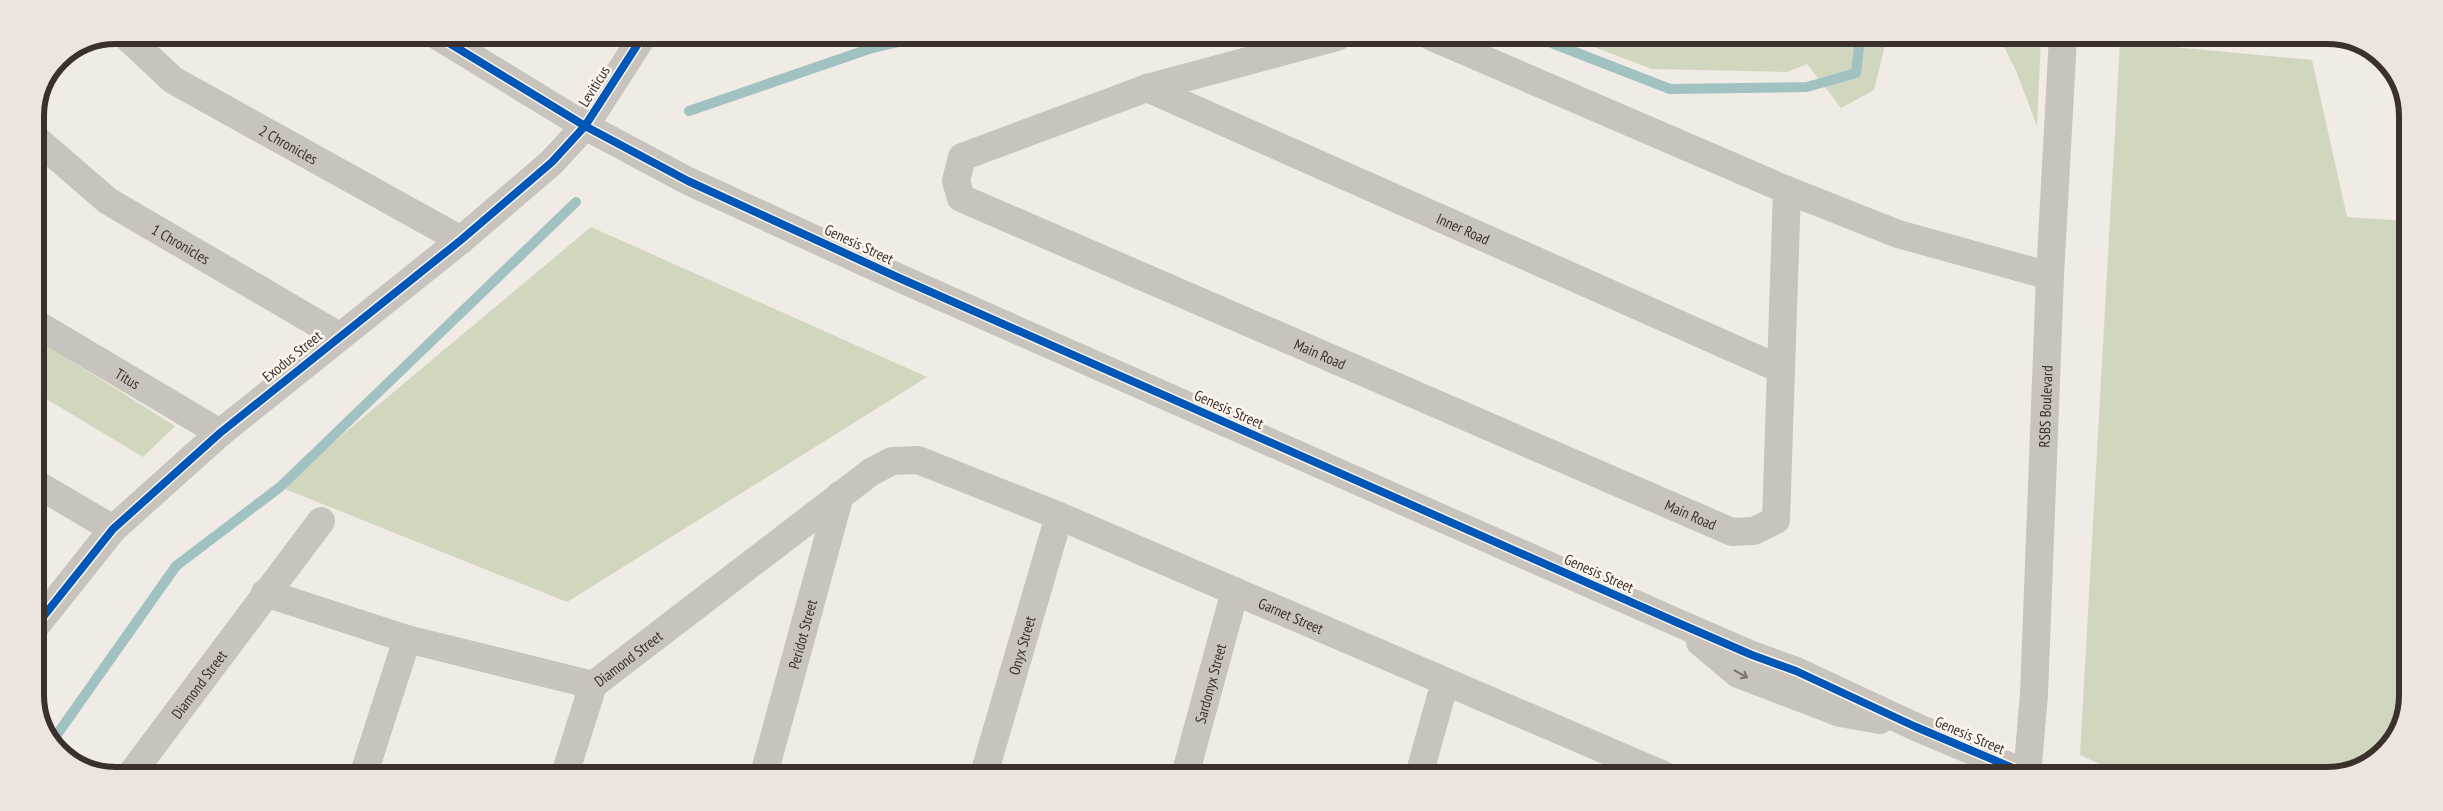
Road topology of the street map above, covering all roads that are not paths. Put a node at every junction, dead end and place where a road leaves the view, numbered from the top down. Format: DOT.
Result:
graph roads {
  1 [pos="135,44"];
  2 [pos="451,44"];
  3 [pos="638,44"];
  4 [pos="1308,44"];
  5 [pos="1448,44"];
  6 [pos="2063,44"];
  7 [pos="1147,88"];
  8 [pos="586,126"];
  9 [pos="44,146"];
  10 [pos="1787,190"];
  11 [pos="461,240"];
  12 [pos="2050,276"];
  13 [pos="44,328"];
  14 [pos="339,336"];
  15 [pos="1780,368"];
  16 [pos="220,433"];
  17 [pos="918,460"];
  18 [pos="44,488"];
  19 [pos="840,496"];
  20 [pos="1059,516"];
  21 [pos="321,521"];
  22 [pos="113,529"];
  23 [pos="1235,591"];
  24 [pos="265,593"];
  25 [pos="44,615"];
  26 [pos="1676,622"];
  27 [pos="407,639"];
  28 [pos="1445,682"];
  29 [pos="593,685"];
  30 [pos="1916,727"];
  31 [pos="136,767"];
  32 [pos="366,767"];
  33 [pos="567,767"];
  34 [pos="766,767"];
  35 [pos="986,767"];
  36 [pos="1187,767"];
  37 [pos="1421,767"];
  38 [pos="1645,767"];
  39 [pos="2008,767"];
  40 [pos="2028,767"];
  1 -- 11 [label="street, 2 Chronicles"];
  2 -- 8 [label="street, Genesis Street"];
  3 -- 8 [label="street, Leviticus"];
  4 -- 7 [label="street, Main Road"];
  5 -- 10 [label="street"];
  6 -- 12 [label="street, RSBS Boulevard"];
  7 -- 15 [label="street, Inner Road"];
  7 -- 15 [label="street, Main Road"];
  8 -- 11 [label="street, Exodus Street"];
  8 -- 26 [label="street, Genesis Street"];
  9 -- 14 [label="street, 1 Chronicles"];
  10 -- 12 [label="street"];
  10 -- 15 [label="street, Main Road"];
  11 -- 14 [label="street, Exodus Street"];
  12 -- 40 [label="street, RSBS Boulevard"];
  13 -- 16 [label="street, Titus"];
  14 -- 16 [label="street, Exodus Street"];
  16 -- 22 [label="street, Exodus Street"];
  17 -- 19 [label="street, Diamond Street"];
  17 -- 20 [label="street, Garnet Street"];
  18 -- 22 [label="street"];
  19 -- 29 [label="street, Diamond Street"];
  19 -- 34 [label="street, Peridot Street"];
  20 -- 23 [label="street, Garnet Street"];
  20 -- 35 [label="street, Onyx Street"];
  21 -- 24 [label="street, Diamond Street"];
  22 -- 25 [label="street, Exodus Street"];
  23 -- 28 [label="street, Garnet Street"];
  23 -- 36 [label="street, Sardonyx Street"];
  24 -- 27 [label="street, Diamond Street"];
  24 -- 31 [label="street, Diamond Street"];
  26 -- 30 [label="street, Genesis Street"];
  26 -- 30 [label="street, Genesis Street"];
  27 -- 29 [label="street, Diamond Street"];
  27 -- 32 [label="street"];
  28 -- 37 [label="street"];
  28 -- 38 [label="street, Garnet Street"];
  29 -- 33 [label="street"];
  30 -- 39 [label="street, Genesis Street"];
}
